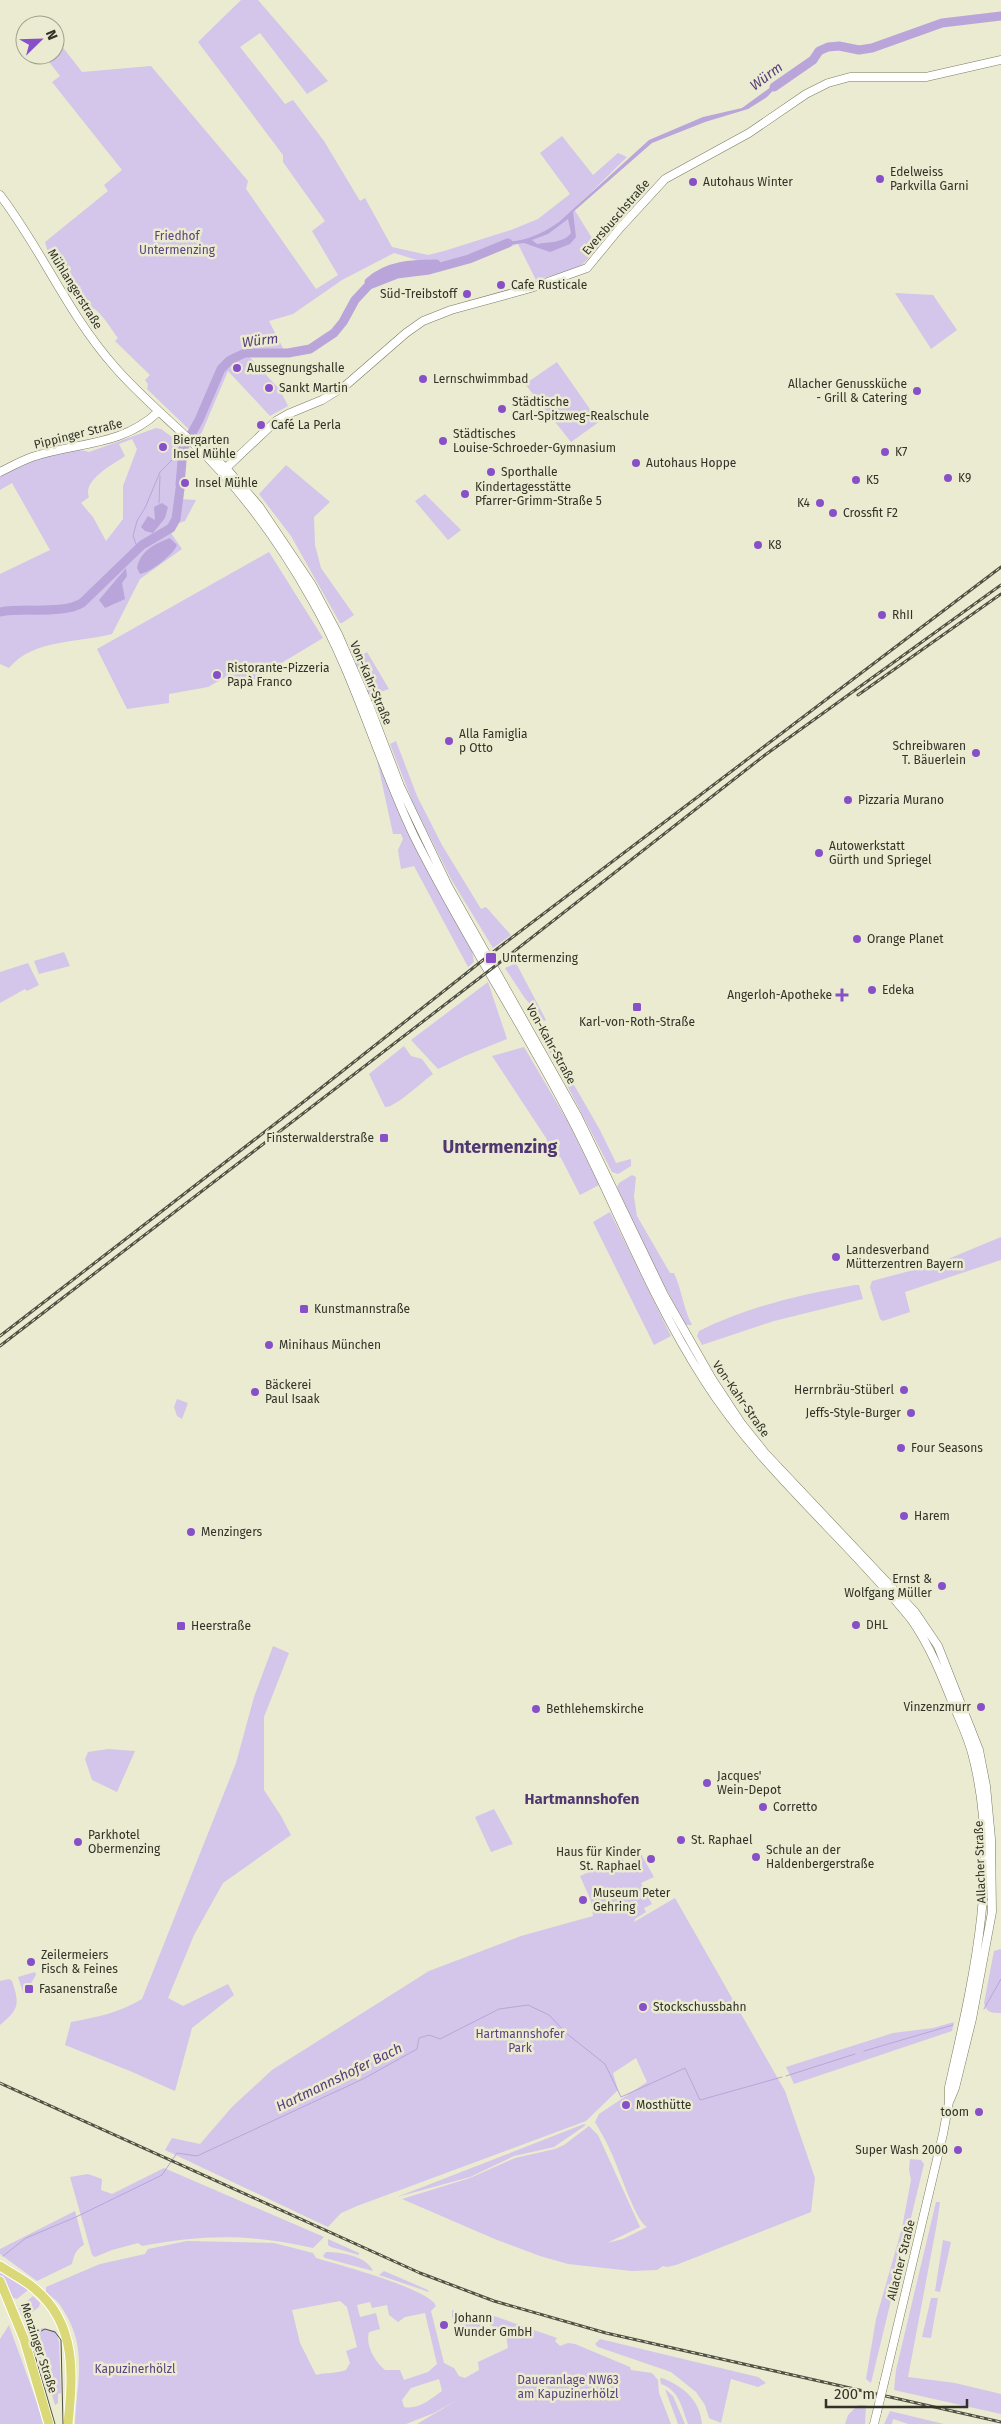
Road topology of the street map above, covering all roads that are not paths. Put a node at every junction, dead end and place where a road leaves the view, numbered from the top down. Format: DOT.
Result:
graph roads {
  1 [pos="1001,60"];
  2 [pos="0,195"];
  3 [pos="158,412"];
  4 [pos="224,470"];
  5 [pos="0,472"];
  6 [pos="924,1630"];
  7 [pos="0,2266"];
  8 [pos="0,2281"];
  9 [pos="50,2424"];
  10 [pos="68,2424"];
  11 [pos="874,2424"];
  1 -- 4 [label="main road, Eversbuschstraße"];
  2 -- 3 [label="main road, Mühlangerstraße"];
  3 -- 4 [label="main road, Von-Kahr-Straße"];
  3 -- 5 [label="main road, Pippinger Straße"];
  4 -- 6 [label="main road, Von-Kahr-Straße"];
  6 -- 11 [label="main road, Allacher Straße, bridge"];
  7 -- 10 [label="main road, Menzinger Straße"];
  8 -- 9 [label="main road, Menzinger Straße"];
}
